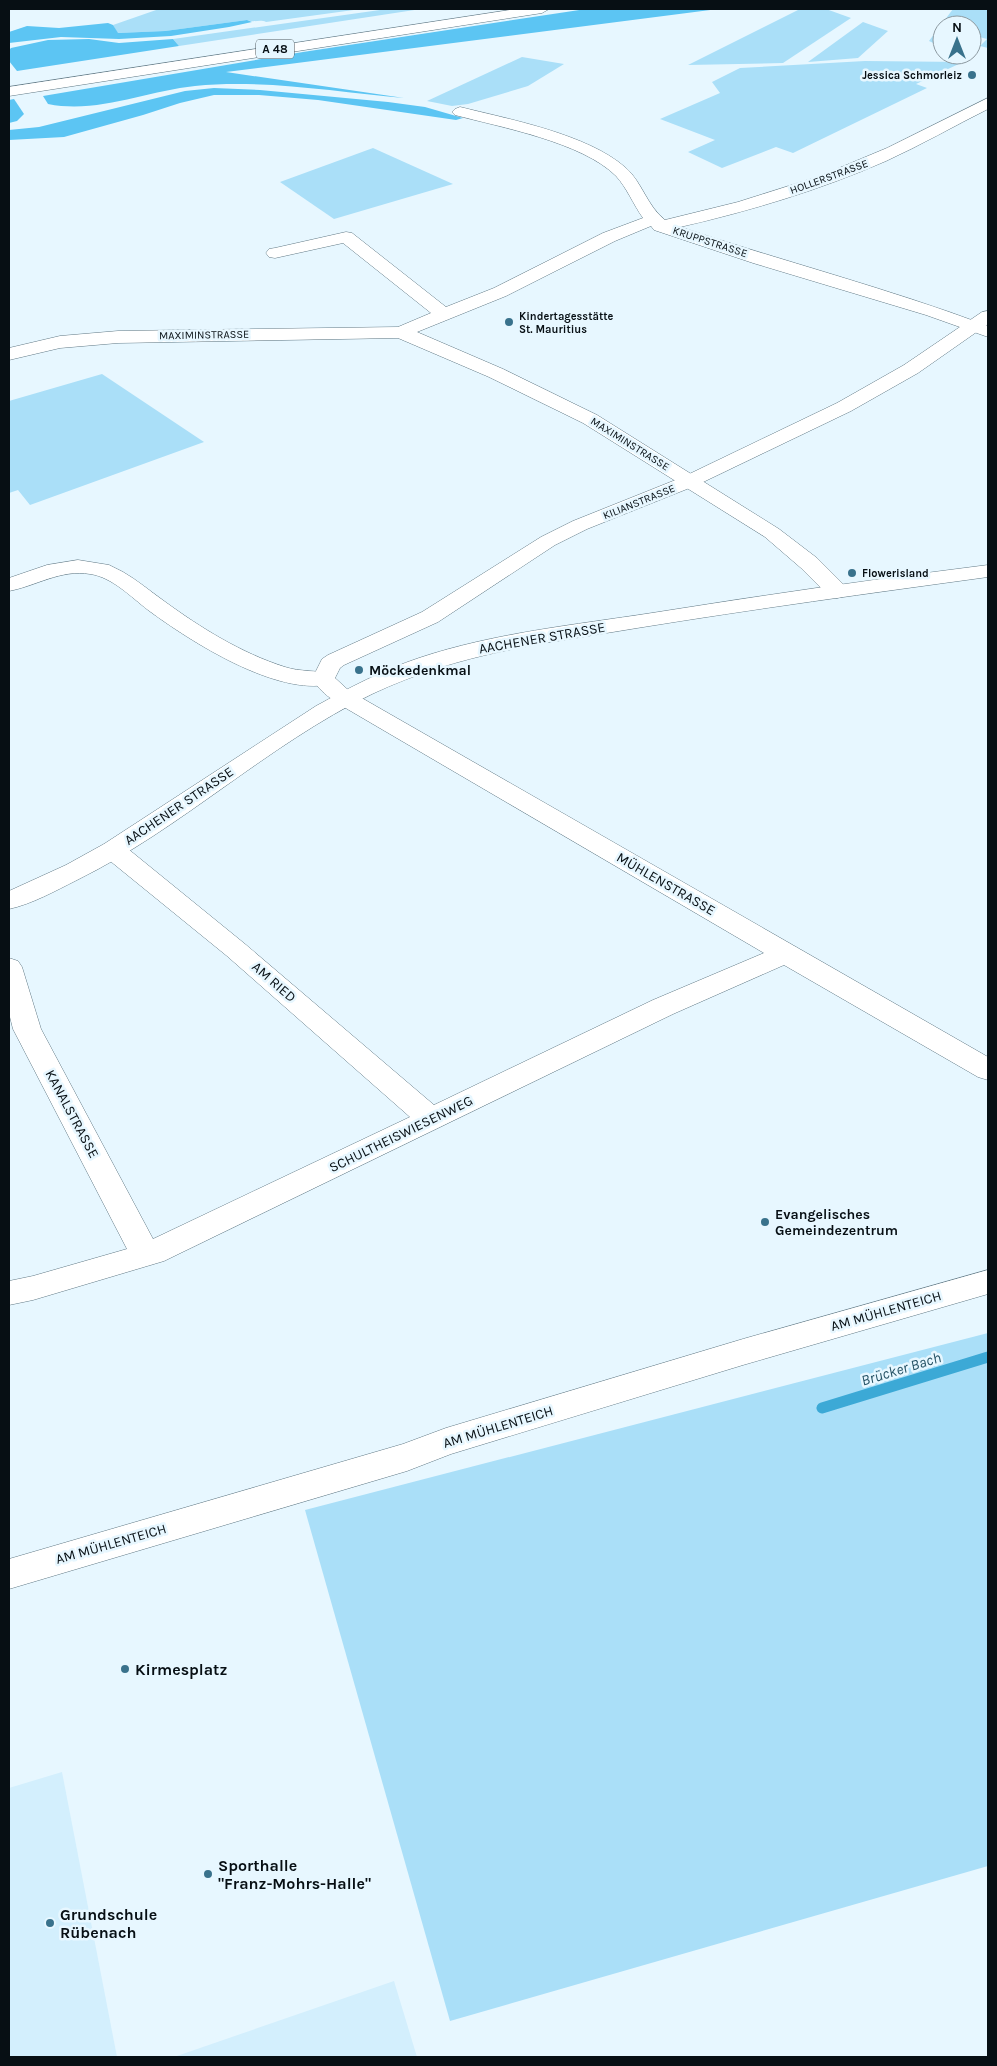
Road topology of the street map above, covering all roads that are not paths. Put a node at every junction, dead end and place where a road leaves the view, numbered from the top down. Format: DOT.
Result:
graph roads {
  1 [pos="470,9"];
  2 [pos="542,9"];
  3 [pos="9,80"];
  4 [pos="9,92"];
  5 [pos="988,103"];
  6 [pos="460,112"];
  7 [pos="656,223"];
  8 [pos="275,253"];
  9 [pos="444,314"];
  10 [pos="983,324"];
  11 [pos="400,333"];
  12 [pos="9,354"];
  13 [pos="690,481"];
  14 [pos="988,571"];
  15 [pos="9,585"];
  16 [pos="837,591"];
  17 [pos="323,679"];
  18 [pos="345,698"];
  19 [pos="113,850"];
  20 [pos="9,901"];
  21 [pos="786,954"];
  22 [pos="9,967"];
  23 [pos="988,1070"];
  24 [pos="431,1119"];
  25 [pos="146,1255"];
  26 [pos="988,1282"];
  27 [pos="9,1293"];
  28 [pos="9,1574"];
  1 -- 3 [label="main road, A 48"];
  2 -- 4 [label="main road, A 48"];
  5 -- 7 [label="main road, HOLLERSTRASSE"];
  6 -- 7 [label="main road"];
  7 -- 9 [label="main road, HOLLERSTRASSE"];
  7 -- 10 [label="main road, KRUPPSTRASSE"];
  8 -- 9 [label="main road"];
  9 -- 11 [label="main road, MAXIMINSTRASSE"];
  10 -- 13 [label="main road, KILIANSTRASSE"];
  11 -- 12 [label="main road, MAXIMINSTRASSE"];
  11 -- 13 [label="main road, MAXIMINSTRASSE"];
  13 -- 16 [label="main road, MAXIMINSTRASSE"];
  13 -- 17 [label="main road, KILIANSTRASSE"];
  14 -- 16 [label="main road, AACHENER STRASSE"];
  15 -- 17 [label="main road"];
  16 -- 18 [label="main road, AACHENER STRASSE"];
  17 -- 18 [label="main road"];
  18 -- 19 [label="main road, AACHENER STRASSE"];
  18 -- 21 [label="main road, MÜHLENSTRASSE"];
  19 -- 20 [label="main road, AACHENER STRASSE"];
  19 -- 24 [label="main road, AM RIED"];
  21 -- 23 [label="main road, MÜHLENSTRASSE"];
  21 -- 24 [label="main road, SCHULTHEISWIESENWEG"];
  22 -- 25 [label="main road, KANALSTRASSE"];
  24 -- 25 [label="main road, SCHULTHEISWIESENWEG"];
  25 -- 27 [label="main road, SCHULTHEISWIESENWEG"];
  26 -- 28 [label="main road, AM MÜHLENTEICH"];
}
